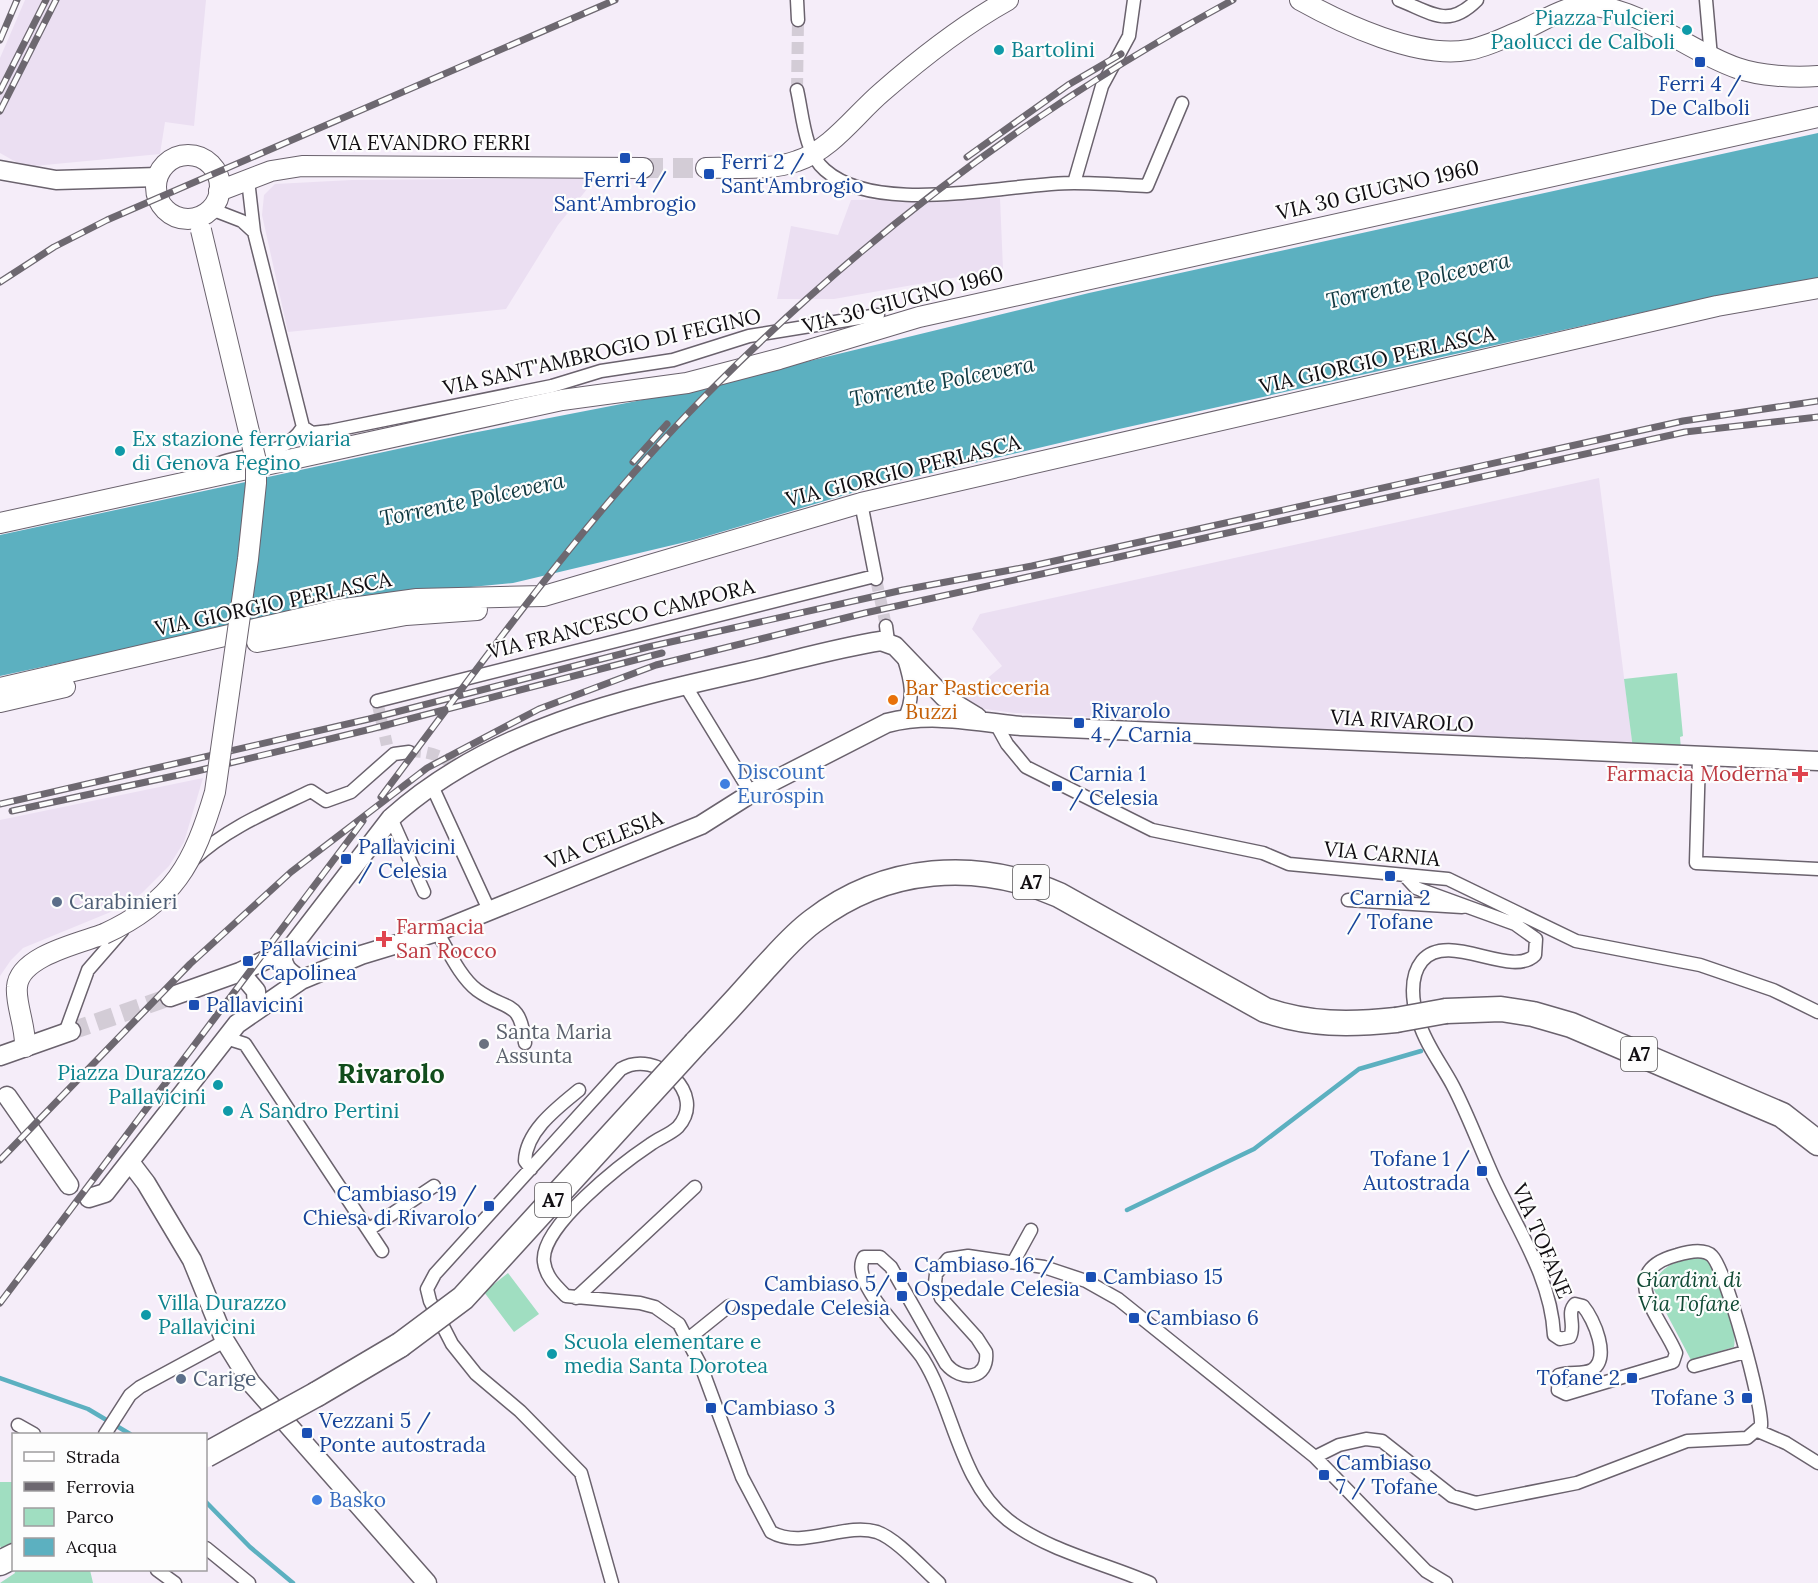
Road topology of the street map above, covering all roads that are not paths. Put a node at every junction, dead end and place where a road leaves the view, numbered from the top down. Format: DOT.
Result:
graph roads {
  1 [pos="797,0"];
  2 [pos="1008,0"];
  3 [pos="1134,0"];
  4 [pos="1300,0"];
  5 [pos="1399,0"];
  6 [pos="1477,0"];
  7 [pos="1706,0"];
  8 [pos="1619,5"];
  9 [pos="798,20"];
  10 [pos="1711,57"];
  11 [pos="1818,76"];
  12 [pos="797,90"];
  13 [pos="1182,103"];
  14 [pos="1818,117"];
  15 [pos="812,154"];
  16 [pos="643,168"];
  17 [pos="706,168"];
  18 [pos="0,170"];
  19 [pos="158,177"];
  20 [pos="248,180"];
  21 [pos="1074,183"];
  22 [pos="219,191"];
  23 [pos="204,219"];
  24 [pos="254,232"];
  25 [pos="1818,288"];
  26 [pos="878,315"];
  27 [pos="303,427"];
  28 [pos="192,482"];
  29 [pos="861,503"];
  30 [pos="0,523"];
  31 [pos="544,596"];
  32 [pos="892,640"];
  33 [pos="236,646"];
  34 [pos="685,685"];
  35 [pos="0,688"];
  36 [pos="377,701"];
  37 [pos="0,702"];
  38 [pos="904,719"];
  39 [pos="990,722"];
  40 [pos="409,752"];
  41 [pos="1699,757"];
  42 [pos="1818,761"];
  43 [pos="432,786"];
  44 [pos="752,794"];
  45 [pos="392,818"];
  46 [pos="1818,869"];
  47 [pos="1404,875"];
  48 [pos="424,892"];
  49 [pos="1348,900"];
  50 [pos="1472,906"];
  51 [pos="489,910"];
  52 [pos="437,932"];
  53 [pos="287,950"];
  54 [pos="240,972"];
  55 [pos="305,978"];
  56 [pos="170,997"];
  57 [pos="257,1009"];
  58 [pos="1818,1012"];
  59 [pos="68,1032"];
  60 [pos="226,1038"];
  61 [pos="525,1043"];
  62 [pos="9,1054"];
  63 [pos="579,1090"];
  64 [pos="7,1096"];
  65 [pos="1818,1143"];
  66 [pos="130,1162"];
  67 [pos="531,1169"];
  68 [pos="69,1185"];
  69 [pos="434,1186"];
  70 [pos="695,1187"];
  71 [pos="89,1198"];
  72 [pos="368,1230"];
  73 [pos="1032,1230"];
  74 [pos="382,1251"];
  75 [pos="1014,1261"];
  76 [pos="576,1298"];
  77 [pos="729,1306"];
  78 [pos="688,1340"];
  79 [pos="225,1341"];
  80 [pos="1745,1352"];
  81 [pos="1694,1366"];
  82 [pos="18,1425"];
  83 [pos="1758,1431"];
  84 [pos="32,1433"];
  85 [pos="106,1433"];
  86 [pos="207,1454"];
  87 [pos="1315,1457"];
  88 [pos="1818,1463"];
  89 [pos="207,1549"];
  90 [pos="160,1571"];
  91 [pos="175,1583"];
  92 [pos="249,1583"];
  93 [pos="427,1583"];
  94 [pos="612,1583"];
  95 [pos="939,1583"];
  96 [pos="1150,1583"];
  97 [pos="1446,1583"];
  1 -- 9 [label="street"];
  2 -- 15 [label="main road"];
  3 -- 21 [label="street"];
  4 -- 8 [label="main road"];
  5 -- 6 [label="street"];
  7 -- 10 [label="street"];
  8 -- 10 [label="main road"];
  10 -- 11 [label="main road"];
  12 -- 15 [label="street"];
  13 -- 21 [label="street"];
  14 -- 28 [label="main road, VIA 30 GIUGNO 1960"];
  15 -- 17 [label="main road"];
  15 -- 21 [label="street"];
  16 -- 20 [label="main road, VIA EVANDRO FERRI"];
  18 -- 19 [label="main road"];
  19 -- 22 [label="main road"];
  19 -- 23 [label="main road"];
  20 -- 22 [label="main road, VIA EVANDRO FERRI"];
  20 -- 24 [label="street"];
  22 -- 23 [label="main road"];
  23 -- 24 [label="street"];
  23 -- 33 [label="main road, bridge"];
  24 -- 27 [label="street"];
  25 -- 29 [label="main road, VIA GIORGIO PERLASCA"];
  26 -- 27 [label="street, VIA SANT'AMBROGIO DI FEGINO"];
  27 -- 28 [label="street"];
  28 -- 30 [label="main road, VIA 30 GIUGNO 1960"];
  29 -- 31 [label="main road, VIA GIORGIO PERLASCA"];
  29 -- 36 [label="street, VIA FRANCESCO CAMPORA"];
  31 -- 33 [label="main road"];
  31 -- 35 [label="main road, VIA GIORGIO PERLASCA"];
  32 -- 34 [label="main road"];
  32 -- 38 [label="street"];
  32 -- 39 [label="main road, VIA RIVAROLO"];
  33 -- 37 [label="main road"];
  33 -- 62 [label="main road, bridge"];
  34 -- 43 [label="main road"];
  34 -- 44 [label="street"];
  38 -- 39 [label="main road, VIA RIVAROLO"];
  38 -- 44 [label="main road, VIA CELESIA"];
  39 -- 41 [label="main road, VIA RIVAROLO"];
  39 -- 47 [label="street, VIA CARNIA"];
  40 -- 59 [label="street"];
  41 -- 42 [label="main road, VIA RIVAROLO"];
  41 -- 46 [label="street"];
  43 -- 45 [label="main road"];
  43 -- 51 [label="street"];
  44 -- 51 [label="main road, VIA CELESIA"];
  45 -- 48 [label="street"];
  45 -- 53 [label="main road"];
  47 -- 50 [label="street, VIA TOFANE"];
  47 -- 58 [label="street, VIA CARNIA"];
  49 -- 50 [label="street, VIA TOFANE"];
  50 -- 80 [label="street, VIA TOFANE"];
  51 -- 52 [label="main road, VIA CELESIA"];
  52 -- 55 [label="main road, VIA CELESIA"];
  52 -- 61 [label="street"];
  53 -- 54 [label="main road"];
  53 -- 55 [label="main road"];
  54 -- 56 [label="main road"];
  54 -- 57 [label="main road"];
  55 -- 57 [label="main road"];
  57 -- 60 [label="main road"];
  59 -- 62 [label="main road"];
  60 -- 66 [label="main road"];
  60 -- 72 [label="street"];
  63 -- 67 [label="street"];
  64 -- 68 [label="main road"];
  65 -- 86 [label="highway, A7, bridge"];
  66 -- 71 [label="main road"];
  66 -- 79 [label="main road"];
  67 -- 76 [label="street"];
  67 -- 94 [label="street"];
  69 -- 72 [label="street"];
  70 -- 76 [label="street"];
  72 -- 74 [label="street"];
  73 -- 75 [label="street"];
  75 -- 87 [label="street"];
  75 -- 96 [label="street"];
  76 -- 78 [label="street"];
  77 -- 78 [label="street"];
  78 -- 95 [label="street"];
  79 -- 85 [label="street"];
  79 -- 93 [label="main road"];
  80 -- 81 [label="street"];
  80 -- 83 [label="street, VIA TOFANE"];
  82 -- 84 [label="street"];
  83 -- 87 [label="street"];
  83 -- 88 [label="street"];
  87 -- 97 [label="street"];
  89 -- 92 [label="street"];
  90 -- 91 [label="street"];
}
